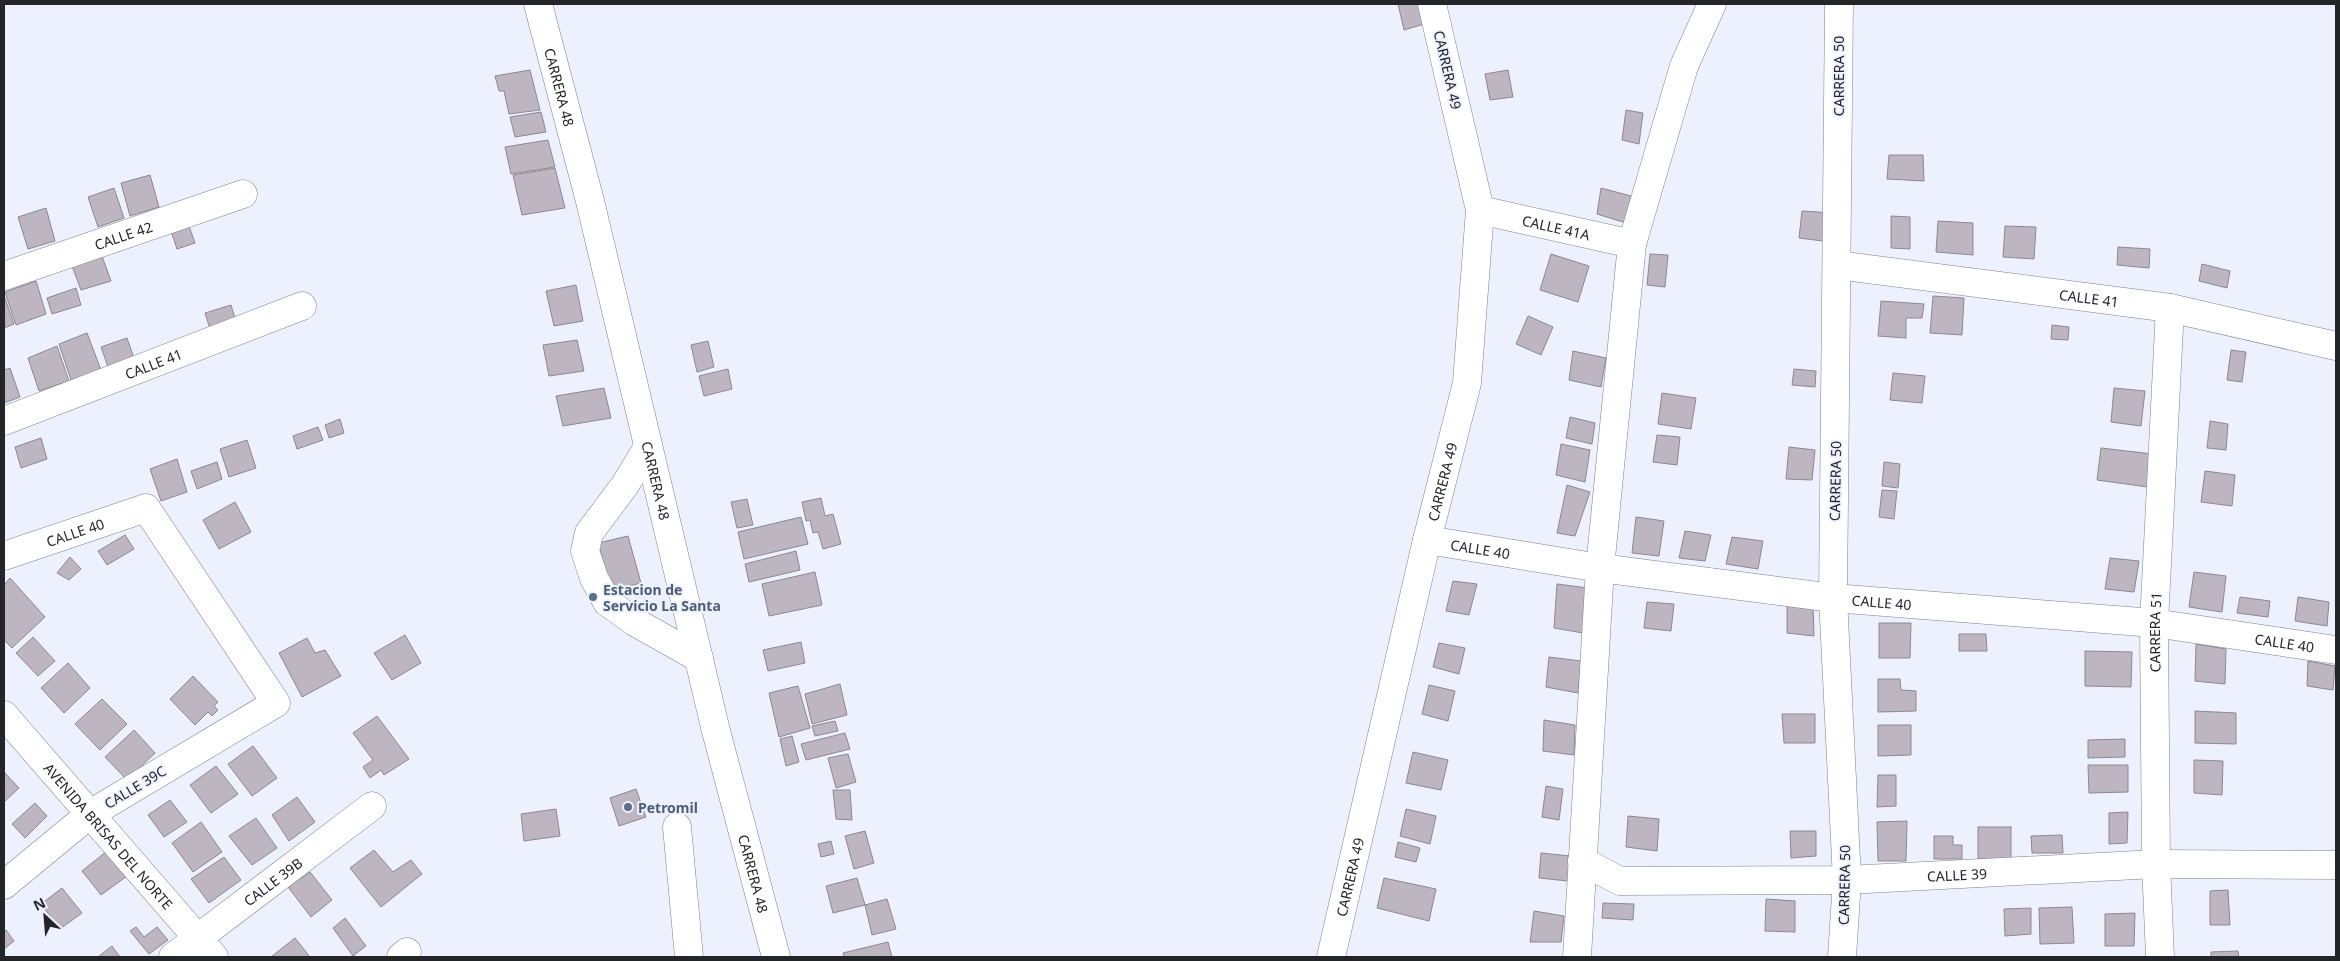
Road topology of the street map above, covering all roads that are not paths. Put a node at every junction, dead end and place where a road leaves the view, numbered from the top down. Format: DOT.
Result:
graph roads {
  1 [pos="538,4"];
  2 [pos="1432,4"];
  3 [pos="1712,4"];
  4 [pos="1839,4"];
  5 [pos="243,194"];
  6 [pos="1480,210"];
  7 [pos="1632,244"];
  8 [pos="1837,265"];
  9 [pos="4,276"];
  10 [pos="302,306"];
  11 [pos="2170,308"];
  12 [pos="2336,346"];
  13 [pos="4,420"];
  14 [pos="648,447"];
  15 [pos="1427,540"];
  16 [pos="4,556"];
  17 [pos="1600,568"];
  18 [pos="1834,598"];
  19 [pos="2154,623"];
  20 [pos="2336,650"];
  21 [pos="699,658"];
  22 [pos="276,703"];
  23 [pos="6,722"];
  24 [pos="372,806"];
  25 [pos="90,814"];
  26 [pos="677,827"];
  27 [pos="1582,861"];
  28 [pos="2156,864"];
  29 [pos="2336,865"];
  30 [pos="1847,880"];
  31 [pos="4,885"];
  32 [pos="206,948"];
  33 [pos="173,957"];
  34 [pos="688,957"];
  35 [pos="776,957"];
  36 [pos="1331,957"];
  37 [pos="1577,957"];
  38 [pos="1842,957"];
  39 [pos="2160,957"];
  1 -- 14 [label="street, CARRERA 48"];
  2 -- 6 [label="street, CARRERA 49"];
  3 -- 7 [label="street"];
  4 -- 8 [label="street, CARRERA 50"];
  5 -- 9 [label="street, CALLE 42"];
  6 -- 7 [label="street, CALLE 41A"];
  6 -- 15 [label="street, CARRERA 49"];
  7 -- 17 [label="street"];
  8 -- 11 [label="street, CALLE 41"];
  8 -- 18 [label="street, CARRERA 50"];
  10 -- 13 [label="street, CALLE 41"];
  11 -- 12 [label="street, CALLE 41"];
  11 -- 19 [label="street, CARRERA 51"];
  14 -- 21 [label="street, CARRERA 48"];
  14 -- 21 [label="street"];
  15 -- 17 [label="street, CALLE 40"];
  15 -- 36 [label="street, CARRERA 49"];
  16 -- 22 [label="street, CALLE 40"];
  17 -- 18 [label="street, CALLE 40"];
  17 -- 27 [label="street"];
  18 -- 19 [label="street, CALLE 40"];
  18 -- 30 [label="street, CARRERA 50"];
  19 -- 20 [label="street, CALLE 40"];
  19 -- 28 [label="street, CARRERA 51"];
  21 -- 35 [label="street, CARRERA 48"];
  22 -- 25 [label="street, CALLE 39C"];
  23 -- 25 [label="street, AVENIDA BRISAS DEL NORTE"];
  24 -- 32 [label="street, CALLE 39B"];
  25 -- 31 [label="street, CALLE 39C"];
  25 -- 32 [label="street, AVENIDA BRISAS DEL NORTE"];
  26 -- 34 [label="street"];
  27 -- 30 [label="street, CALLE 39"];
  27 -- 37 [label="street"];
  28 -- 29 [label="street, CALLE 39"];
  28 -- 30 [label="street, CALLE 39"];
  28 -- 39 [label="street, CARRERA 51"];
  30 -- 38 [label="street, CARRERA 50"];
  32 -- 33 [label="street, CALLE 39B"];
}
